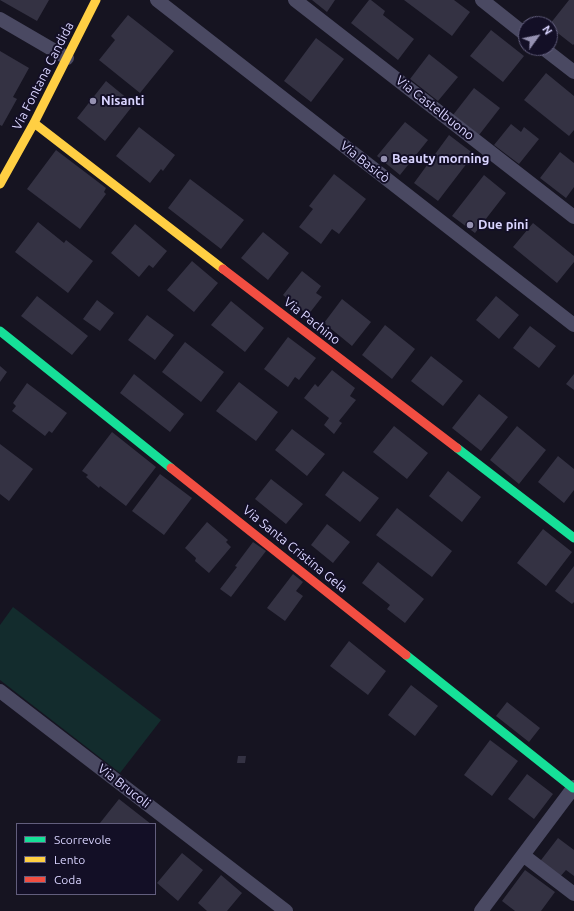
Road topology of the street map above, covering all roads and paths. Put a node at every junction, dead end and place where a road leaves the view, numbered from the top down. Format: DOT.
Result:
graph roads {
  1 [pos="96,0"];
  2 [pos="156,0"];
  3 [pos="295,0"];
  4 [pos="482,0"];
  5 [pos="0,19"];
  6 [pos="518,29"];
  7 [pos="553,56"];
  8 [pos="67,58"];
  9 [pos="574,72"];
  10 [pos="34,124"];
  11 [pos="0,184"];
  12 [pos="574,217"];
  13 [pos="574,325"];
  14 [pos="0,331"];
  15 [pos="574,538"];
  16 [pos="0,690"];
  17 [pos="574,787"];
  18 [pos="523,855"];
  19 [pos="574,894"];
  20 [pos="286,911"];
  21 [pos="481,911"];
  1 -- 8 [label="street, Via Fontana Candida"];
  2 -- 13 [label="street, Via Basicò"];
  3 -- 12 [label="street, Via Castelbuono"];
  4 -- 6 [label="street"];
  5 -- 8 [label="street"];
  7 -- 9 [label="street"];
  8 -- 10 [label="street, Via Fontana Candida"];
  10 -- 11 [label="street, Via Fontana Candida"];
  10 -- 15 [label="street, Via Pachino"];
  14 -- 17 [label="street, Via Santa Cristina Gela"];
  16 -- 20 [label="street, Via Brucoli"];
  17 -- 18 [label="street"];
  18 -- 19 [label="street"];
  18 -- 21 [label="street"];
}
